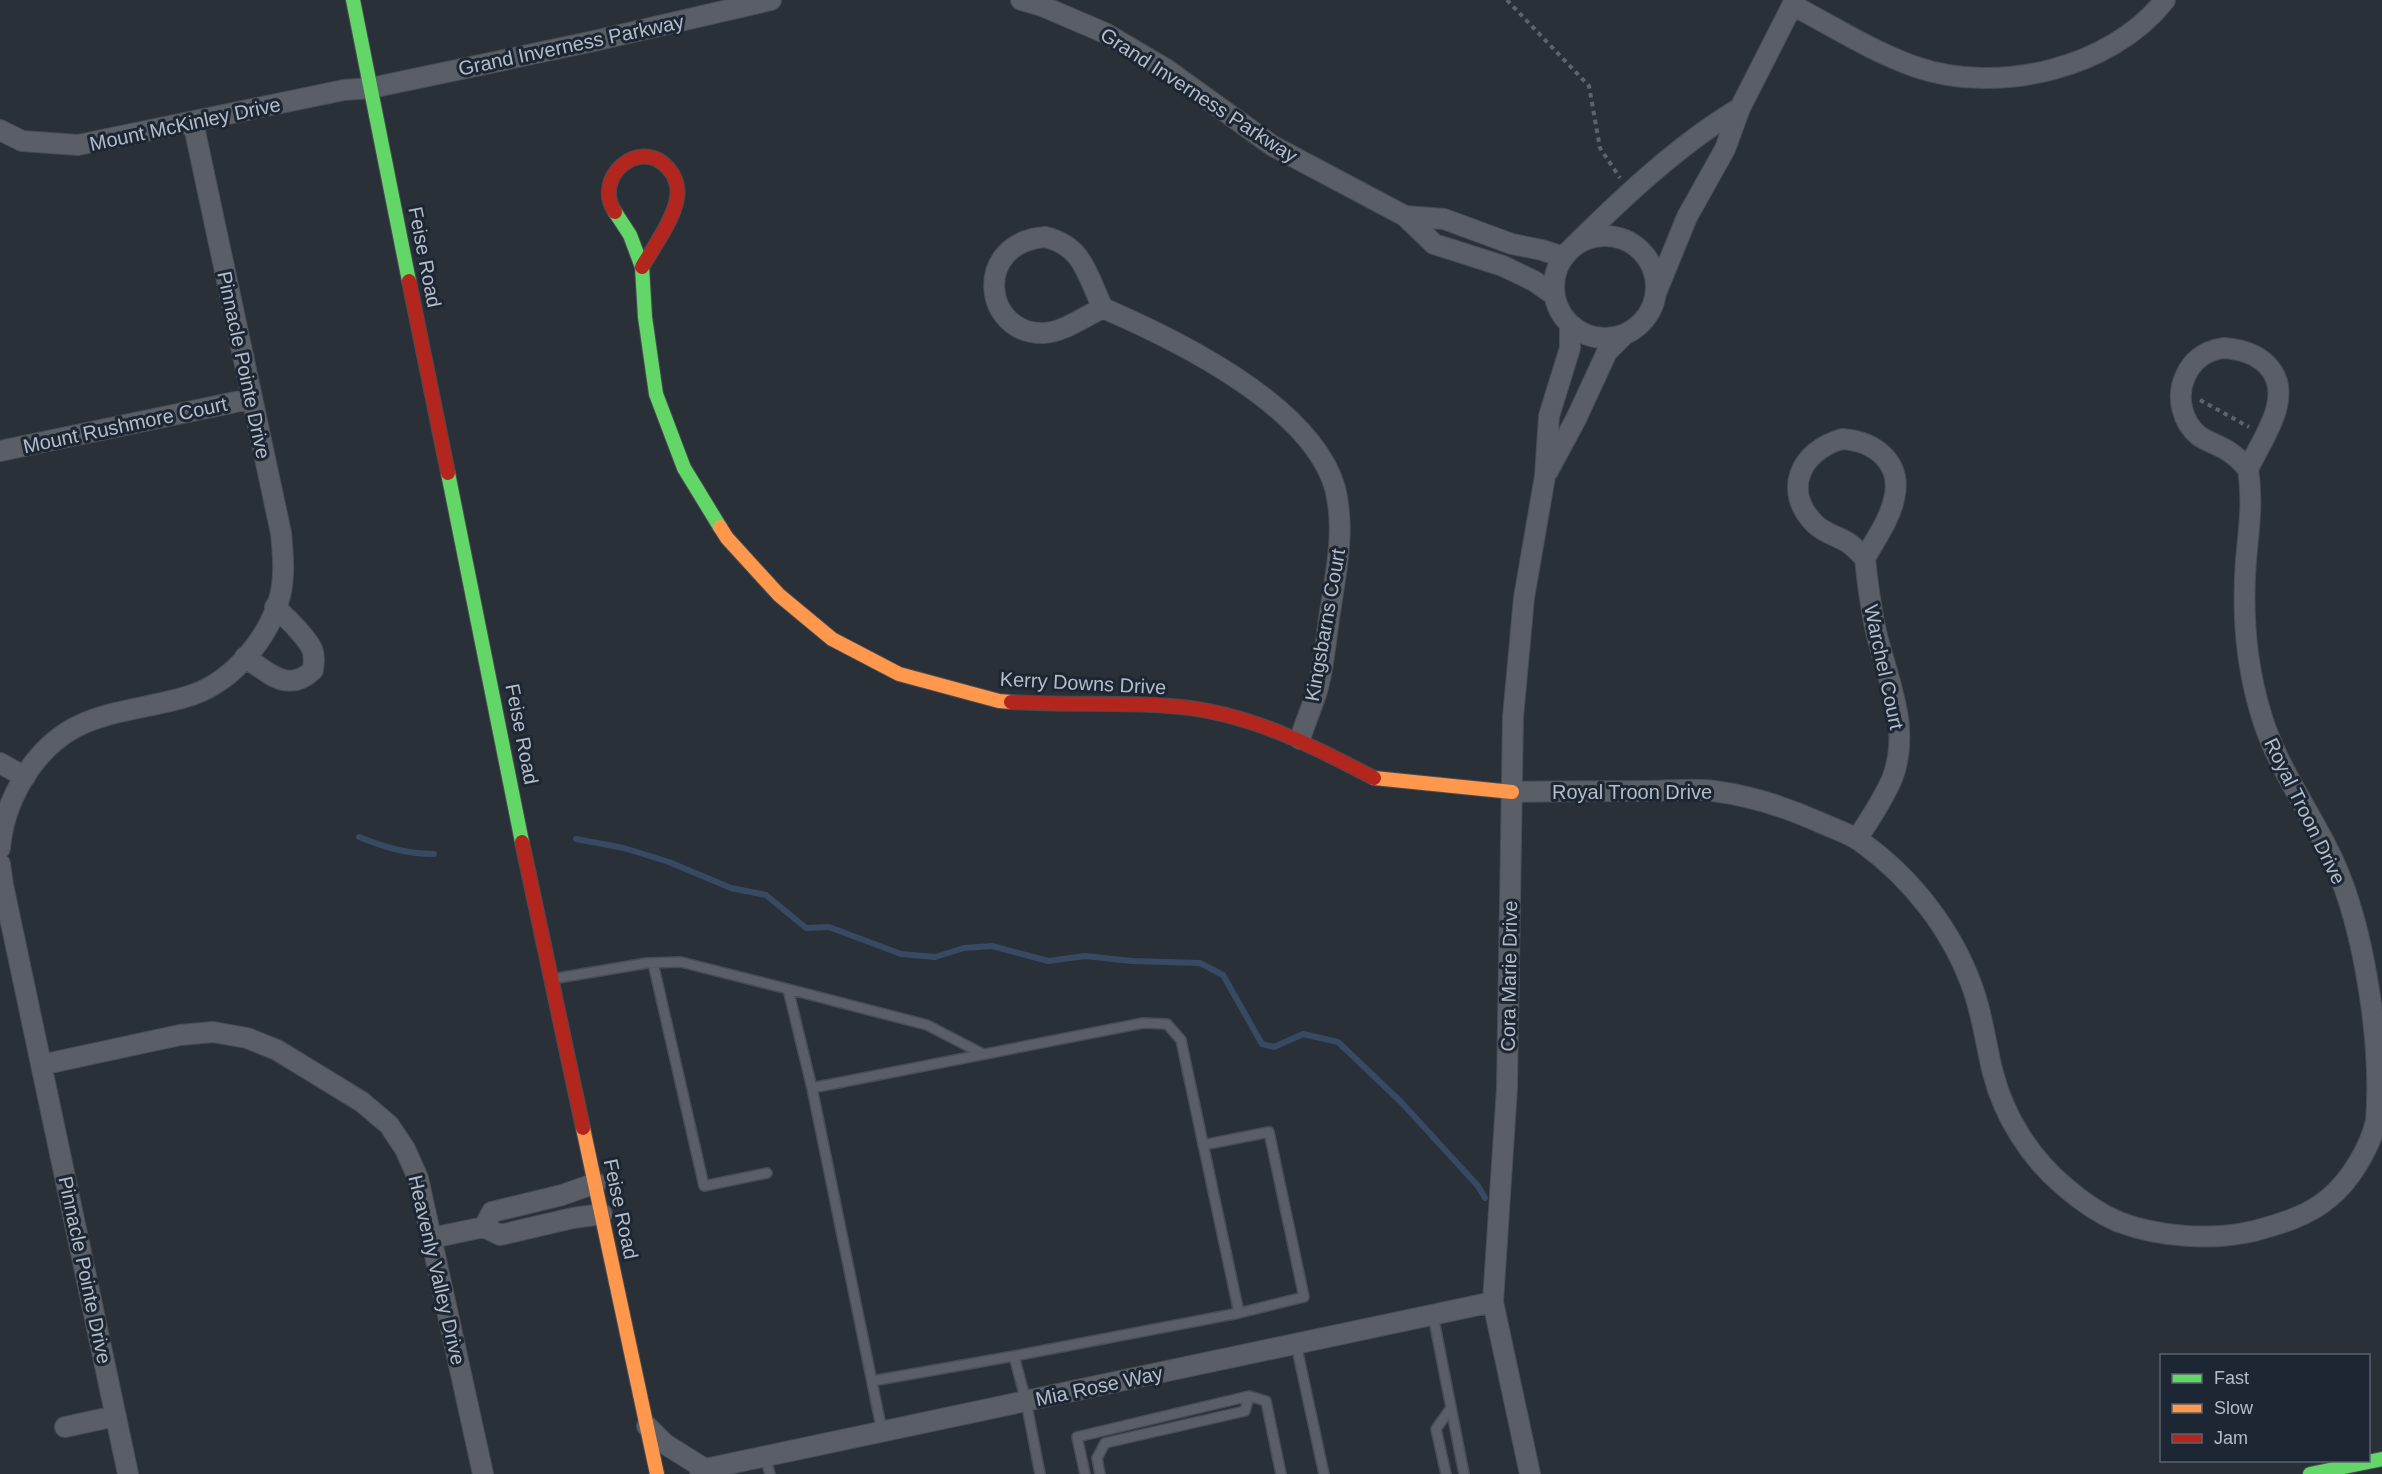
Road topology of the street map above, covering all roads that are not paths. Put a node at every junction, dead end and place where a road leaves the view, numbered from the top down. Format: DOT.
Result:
graph roads {
  1 [pos="353,0"];
  2 [pos="771,0"];
  3 [pos="1021,0"];
  4 [pos="2165,0"];
  5 [pos="1795,3"];
  6 [pos="371,88"];
  7 [pos="1740,108"];
  8 [pos="192,122"];
  9 [pos="0,130"];
  10 [pos="1405,216"];
  11 [pos="1567,253"];
  12 [pos="642,267"];
  13 [pos="1656,293"];
  14 [pos="1554,295"];
  15 [pos="1103,308"];
  16 [pos="1570,325"];
  17 [pos="1624,335"];
  18 [pos="250,399"];
  19 [pos="0,451"];
  20 [pos="2248,469"];
  21 [pos="1545,476"];
  22 [pos="1865,558"];
  23 [pos="275,607"];
  24 [pos="245,657"];
  25 [pos="1300,739"];
  26 [pos="0,763"];
  27 [pos="25,777"];
  28 [pos="1512,792"];
  29 [pos="1857,839"];
  30 [pos="0,848"];
  31 [pos="0,864"];
  32 [pos="653,963"];
  33 [pos="552,980"];
  34 [pos="788,989"];
  35 [pos="982,1054"];
  36 [pos="41,1065"];
  37 [pos="812,1088"];
  38 [pos="1203,1145"];
  39 [pos="767,1173"];
  40 [pos="596,1183"];
  41 [pos="602,1214"];
  42 [pos="484,1227"];
  43 [pos="432,1238"];
  44 [pos="1493,1302"];
  45 [pos="1239,1313"];
  46 [pos="1433,1315"];
  47 [pos="1296,1344"];
  48 [pos="1014,1356"];
  49 [pos="872,1381"];
  50 [pos="1248,1396"];
  51 [pos="1026,1401"];
  52 [pos="1451,1408"];
  53 [pos="116,1416"];
  54 [pos="647,1426"];
  55 [pos="65,1427"];
  56 [pos="882,1431"];
  57 [pos="2368,1462"];
  58 [pos="768,1465"];
  59 [pos="703,1472"];
  60 [pos="128,1474"];
  61 [pos="483,1474"];
  62 [pos="657,1474"];
  63 [pos="1040,1474"];
  64 [pos="1085,1474"];
  65 [pos="1100,1474"];
  66 [pos="1281,1474"];
  67 [pos="1324,1474"];
  68 [pos="1446,1474"];
  69 [pos="1464,1474"];
  70 [pos="1530,1474"];
  71 [pos="2310,1474"];
  1 -- 6 [label="street, Feise Road"];
  2 -- 6 [label="street, Grand Inverness Parkway"];
  3 -- 10 [label="street, Grand Inverness Parkway"];
  4 -- 5 [label="street"];
  5 -- 7 [label="street"];
  6 -- 8 [label="street, Mount McKinley Drive"];
  6 -- 33 [label="street, Feise Road"];
  7 -- 11 [label="street"];
  7 -- 13 [label="street"];
  8 -- 9 [label="street, Mount McKinley Drive"];
  8 -- 18 [label="street, Pinnacle Pointe Drive"];
  10 -- 11 [label="street, Grand Inverness Parkway"];
  10 -- 14 [label="street, Grand Inverness Parkway"];
  11 -- 13 [label="street"];
  11 -- 14 [label="street"];
  12 -- 12 [label="street, Kerry Downs Drive"];
  12 -- 25 [label="street, Kerry Downs Drive"];
  13 -- 17 [label="street"];
  14 -- 16 [label="street"];
  15 -- 15 [label="street"];
  15 -- 25 [label="street, Kingsbarns Court"];
  16 -- 17 [label="street"];
  16 -- 21 [label="street, Cora Marie Drive"];
  17 -- 21 [label="street, Cora Marie Drive"];
  18 -- 19 [label="street, Mount Rushmore Court"];
  18 -- 23 [label="street, Pinnacle Pointe Drive"];
  20 -- 20 [label="street"];
  20 -- 29 [label="street, Royal Troon Drive"];
  21 -- 28 [label="street, Cora Marie Drive"];
  22 -- 22 [label="street"];
  22 -- 29 [label="street, Warchel Court"];
  23 -- 24 [label="street, Pinnacle Pointe Drive"];
  23 -- 24 [label="street"];
  24 -- 27 [label="street, Pinnacle Pointe Drive"];
  25 -- 28 [label="street, Kerry Downs Drive"];
  26 -- 27 [label="street"];
  27 -- 30 [label="street, Pinnacle Pointe Drive"];
  28 -- 29 [label="street, Royal Troon Drive"];
  28 -- 44 [label="street, Cora Marie Drive"];
  31 -- 36 [label="street, Pinnacle Pointe Drive"];
  32 -- 33 [label="lane"];
  32 -- 34 [label="lane"];
  32 -- 39 [label="lane"];
  33 -- 40 [label="street, Feise Road"];
  34 -- 35 [label="lane"];
  34 -- 37 [label="lane"];
  35 -- 37 [label="lane"];
  35 -- 38 [label="lane"];
  36 -- 43 [label="street, Heavenly Valley Drive"];
  36 -- 53 [label="street, Pinnacle Pointe Drive"];
  37 -- 49 [label="lane"];
  38 -- 45 [label="lane"];
  38 -- 45 [label="lane"];
  40 -- 41 [label="street, Feise Road"];
  40 -- 42 [label="street"];
  41 -- 42 [label="street"];
  41 -- 54 [label="street, Feise Road"];
  42 -- 43 [label="street"];
  43 -- 61 [label="street, Heavenly Valley Drive"];
  44 -- 46 [label="street, Mia Rose Way"];
  44 -- 70 [label="street, Cora Marie Drive"];
  45 -- 48 [label="lane"];
  46 -- 47 [label="street, Mia Rose Way"];
  46 -- 52 [label="lane"];
  47 -- 51 [label="street, Mia Rose Way"];
  47 -- 67 [label="lane"];
  48 -- 49 [label="lane"];
  48 -- 51 [label="lane"];
  49 -- 56 [label="lane"];
  50 -- 64 [label="lane"];
  50 -- 65 [label="lane"];
  50 -- 66 [label="lane"];
  51 -- 56 [label="street, Mia Rose Way"];
  51 -- 63 [label="lane"];
  52 -- 68 [label="lane"];
  52 -- 69 [label="lane"];
  53 -- 55 [label="street"];
  53 -- 60 [label="street, Pinnacle Pointe Drive"];
  54 -- 59 [label="street, Mia Rose Way"];
  54 -- 62 [label="street, Feise Road"];
  56 -- 58 [label="street, Mia Rose Way"];
  57 -- 71 [label="street"];
  58 -- 59 [label="street, Mia Rose Way"];
}
